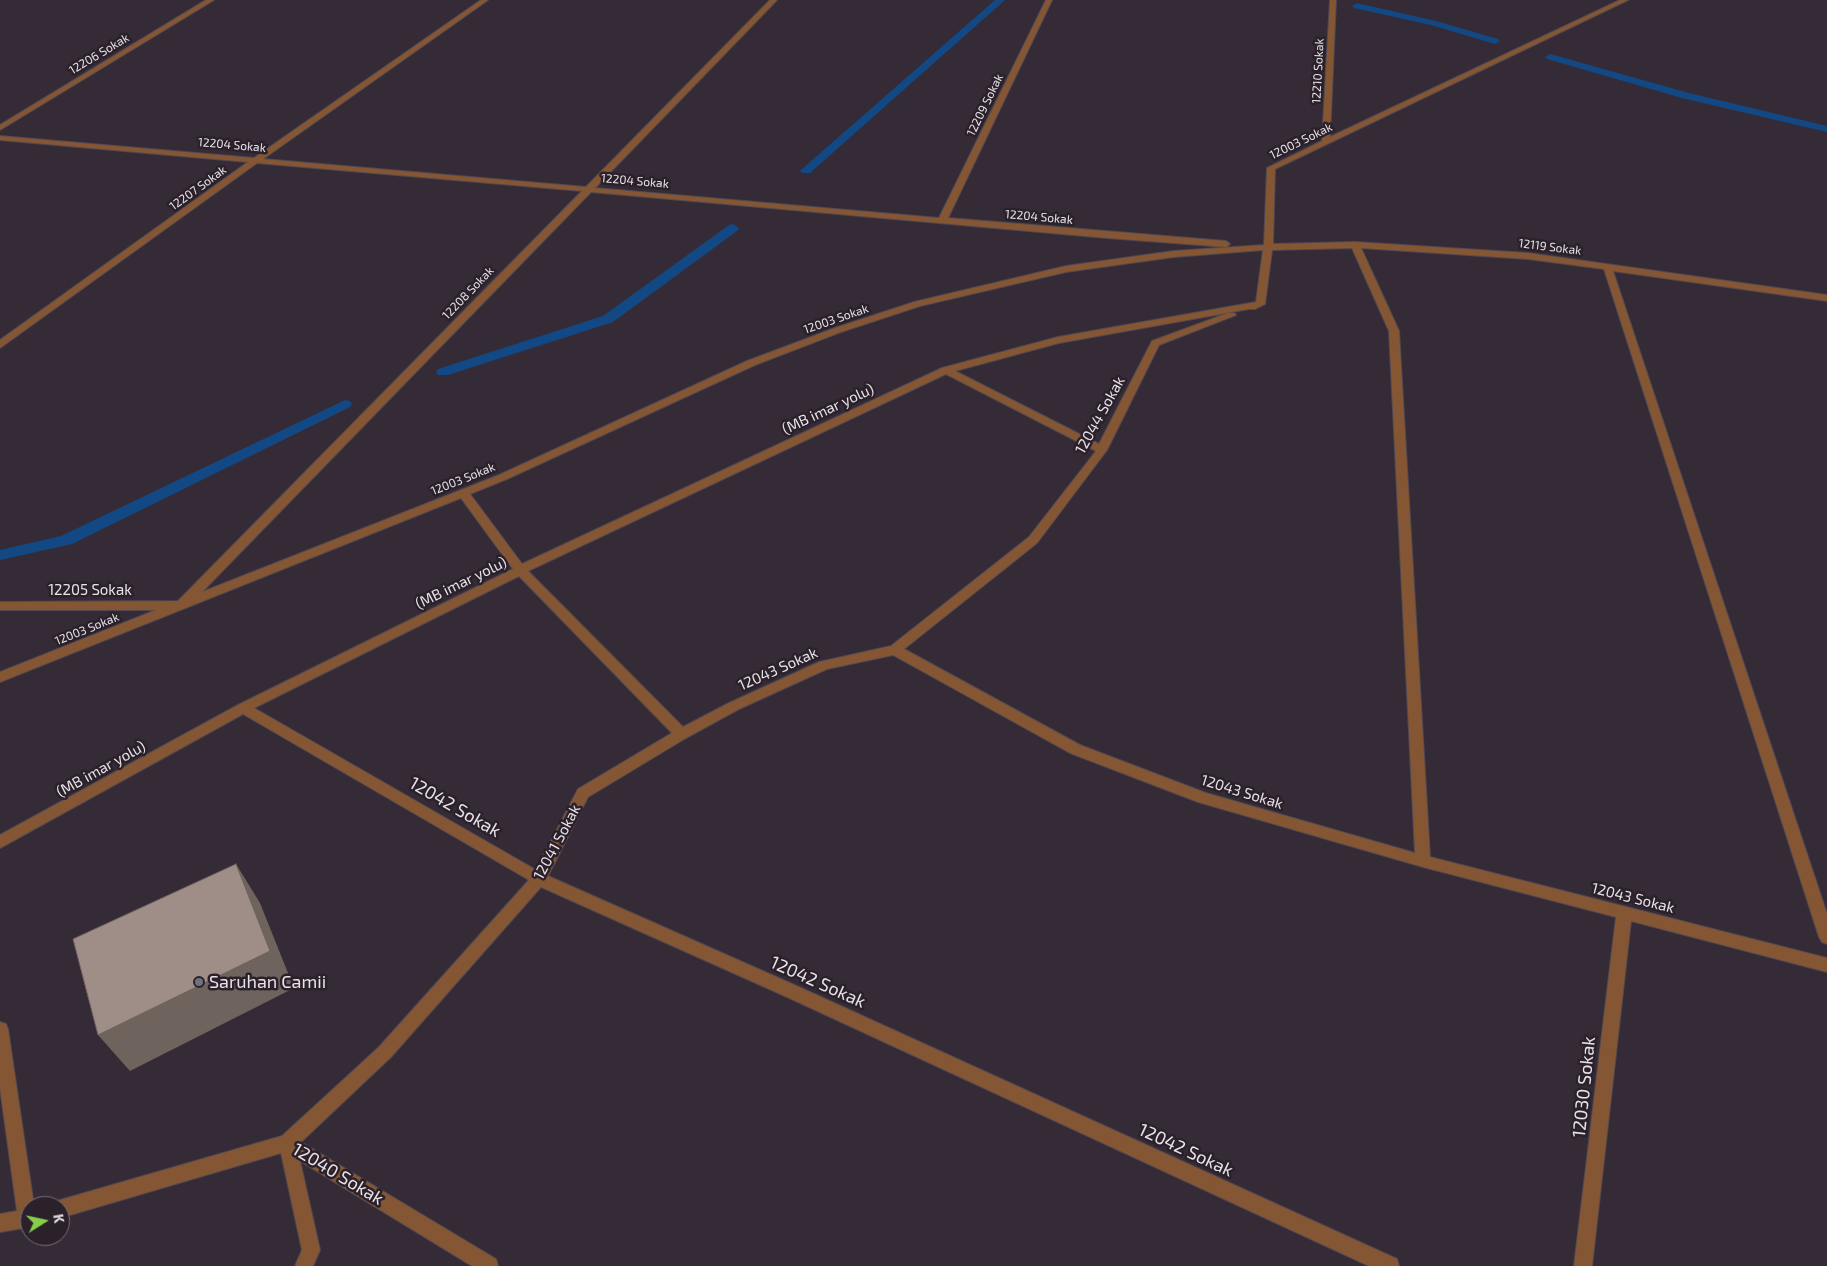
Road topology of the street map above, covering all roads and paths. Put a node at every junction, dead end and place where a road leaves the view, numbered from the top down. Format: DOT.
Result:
graph roads {
  1 [pos="210,0"];
  2 [pos="484,0"];
  3 [pos="774,0"];
  4 [pos="1049,0"];
  5 [pos="1333,0"];
  6 [pos="1625,0"];
  7 [pos="0,128"];
  8 [pos="0,138"];
  9 [pos="1326,142"];
  10 [pos="256,160"];
  11 [pos="587,189"];
  12 [pos="942,221"];
  13 [pos="1355,245"];
  14 [pos="1268,247"];
  15 [pos="1607,266"];
  16 [pos="1827,298"];
  17 [pos="1260,304"];
  18 [pos="0,345"];
  19 [pos="946,370"];
  20 [pos="1102,450"];
  21 [pos="463,493"];
  22 [pos="520,570"];
  23 [pos="0,606"];
  24 [pos="181,606"];
  25 [pos="895,650"];
  26 [pos="0,678"];
  27 [pos="243,708"];
  28 [pos="681,734"];
  29 [pos="0,842"];
  30 [pos="1423,861"];
  31 [pos="539,878"];
  32 [pos="1624,912"];
  33 [pos="1827,937"];
  34 [pos="1827,965"];
  35 [pos="0,1029"];
  36 [pos="287,1143"];
  37 [pos="25,1196"];
  38 [pos="70,1206"];
  39 [pos="20,1220"];
  40 [pos="0,1223"];
  41 [pos="304,1266"];
  42 [pos="489,1266"];
  43 [pos="1390,1266"];
  44 [pos="1584,1266"];
  1 -- 7 [label="street, 12206 Sokak"];
  2 -- 10 [label="street, 12207 Sokak"];
  3 -- 11 [label="street, 12208 Sokak"];
  4 -- 12 [label="street, 12209 Sokak"];
  5 -- 9 [label="street, 12210 Sokak"];
  6 -- 9 [label="street, 12003 Sokak"];
  8 -- 10 [label="street, 12204 Sokak"];
  9 -- 14 [label="street, 12003 Sokak"];
  10 -- 11 [label="street, 12204 Sokak"];
  10 -- 18 [label="street, 12207 Sokak"];
  11 -- 12 [label="street, 12204 Sokak"];
  11 -- 24 [label="street, 12208 Sokak"];
  12 -- 14 [label="street, 12204 Sokak"];
  13 -- 14 [label="street, 12119 Sokak"];
  13 -- 15 [label="street, 12119 Sokak"];
  13 -- 30 [label="street"];
  14 -- 17 [label="street"];
  14 -- 21 [label="street, 12003 Sokak"];
  15 -- 16 [label="street, 12119 Sokak"];
  15 -- 33 [label="street"];
  17 -- 19 [label="street, (MB imar yolu)"];
  17 -- 20 [label="street, 12044 Sokak"];
  19 -- 20 [label="street"];
  19 -- 22 [label="street, (MB imar yolu)"];
  20 -- 25 [label="street, 12044 Sokak"];
  21 -- 22 [label="street"];
  21 -- 24 [label="street, 12003 Sokak"];
  22 -- 27 [label="street, (MB imar yolu)"];
  22 -- 28 [label="street"];
  23 -- 24 [label="street, 12205 Sokak"];
  24 -- 26 [label="street, 12003 Sokak"];
  25 -- 28 [label="street, 12043 Sokak"];
  25 -- 30 [label="street, 12043 Sokak"];
  27 -- 29 [label="street, (MB imar yolu)"];
  27 -- 31 [label="street, 12042 Sokak"];
  28 -- 31 [label="street, 12041 Sokak"];
  30 -- 32 [label="street, 12043 Sokak"];
  31 -- 36 [label="street, 12041 Sokak"];
  31 -- 43 [label="street, 12042 Sokak"];
  32 -- 34 [label="street, 12043 Sokak"];
  32 -- 44 [label="street, 12030 Sokak"];
  35 -- 37 [label="street"];
  36 -- 38 [label="street, 12040 Sokak"];
  36 -- 41 [label="street"];
  36 -- 42 [label="street, 12040 Sokak"];
  39 -- 40 [label="street"];
}
